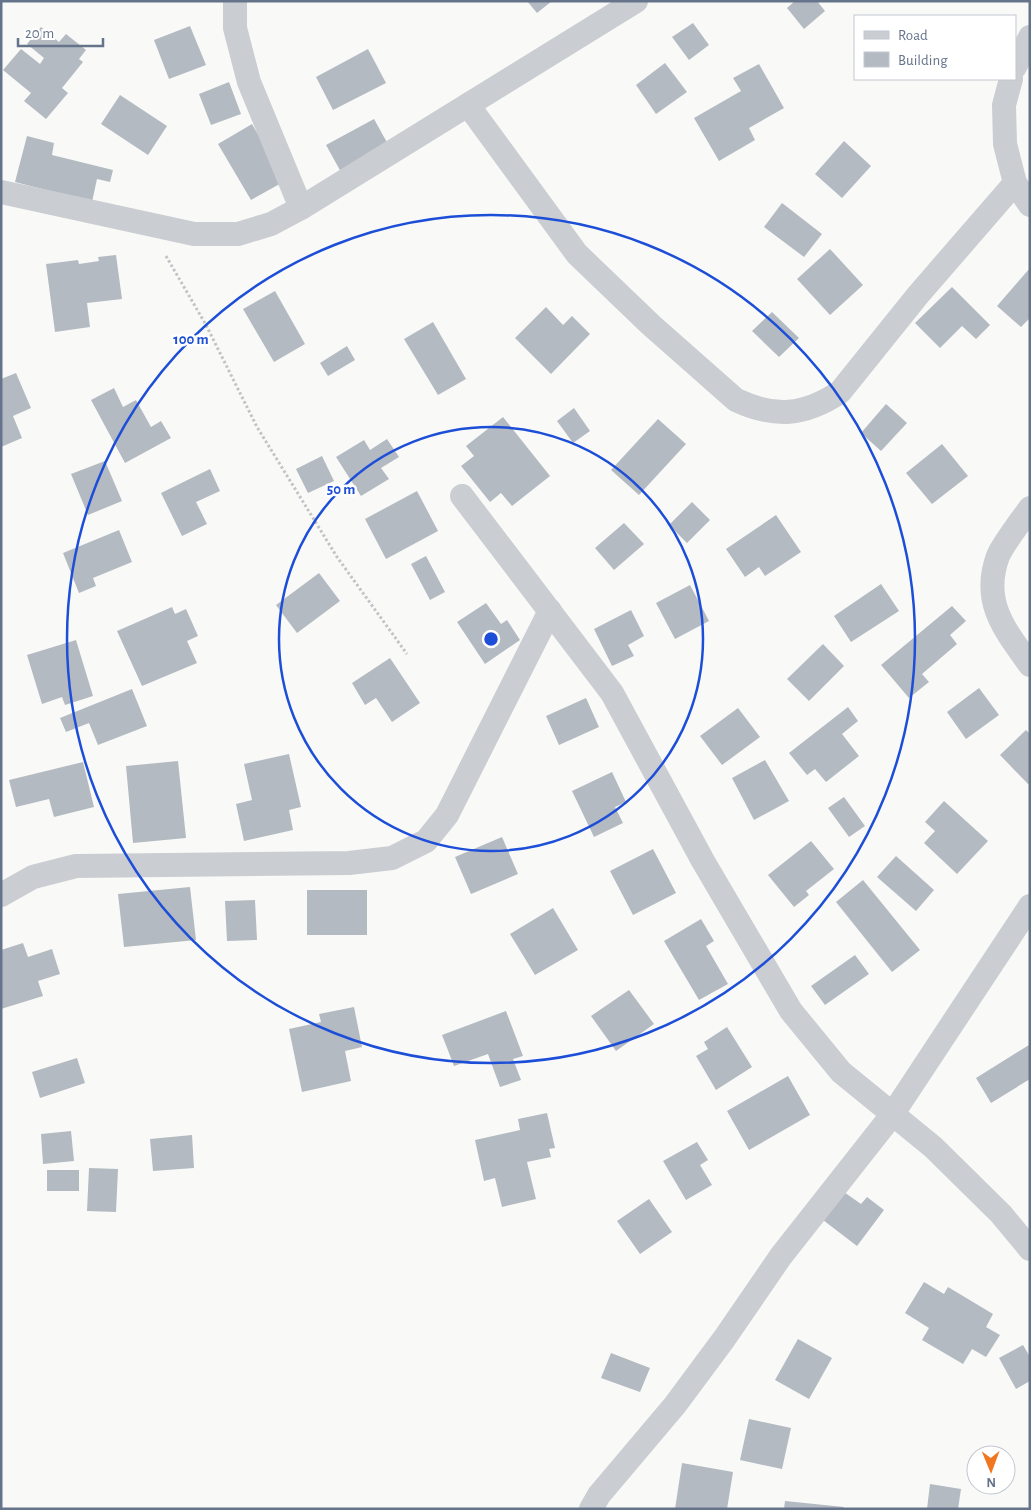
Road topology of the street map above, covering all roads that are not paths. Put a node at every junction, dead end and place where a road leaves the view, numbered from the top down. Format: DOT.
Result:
graph roads {
  1 [pos="235,1"];
  2 [pos="636,1"];
  3 [pos="1030,37"];
  4 [pos="1016,65"];
  5 [pos="1011,80"];
  6 [pos="468,105"];
  7 [pos="1015,183"];
  8 [pos="1,192"];
  9 [pos="1030,205"];
  10 [pos="301,208"];
  11 [pos="462,496"];
  12 [pos="1030,508"];
  13 [pos="550,611"];
  14 [pos="1030,665"];
  15 [pos="1,895"];
  16 [pos="1030,906"];
  17 [pos="892,1115"];
  18 [pos="1030,1249"];
  19 [pos="591,1509"];
  1 -- 10 [label="street"];
  2 -- 6 [label="street"];
  3 -- 4 [label="street"];
  5 -- 7 [label="street"];
  6 -- 7 [label="street"];
  6 -- 10 [label="street"];
  7 -- 9 [label="street"];
  8 -- 10 [label="street"];
  11 -- 13 [label="street"];
  12 -- 14 [label="street"];
  13 -- 15 [label="street"];
  13 -- 17 [label="street"];
  16 -- 17 [label="street"];
  17 -- 18 [label="street"];
  17 -- 19 [label="street"];
}
